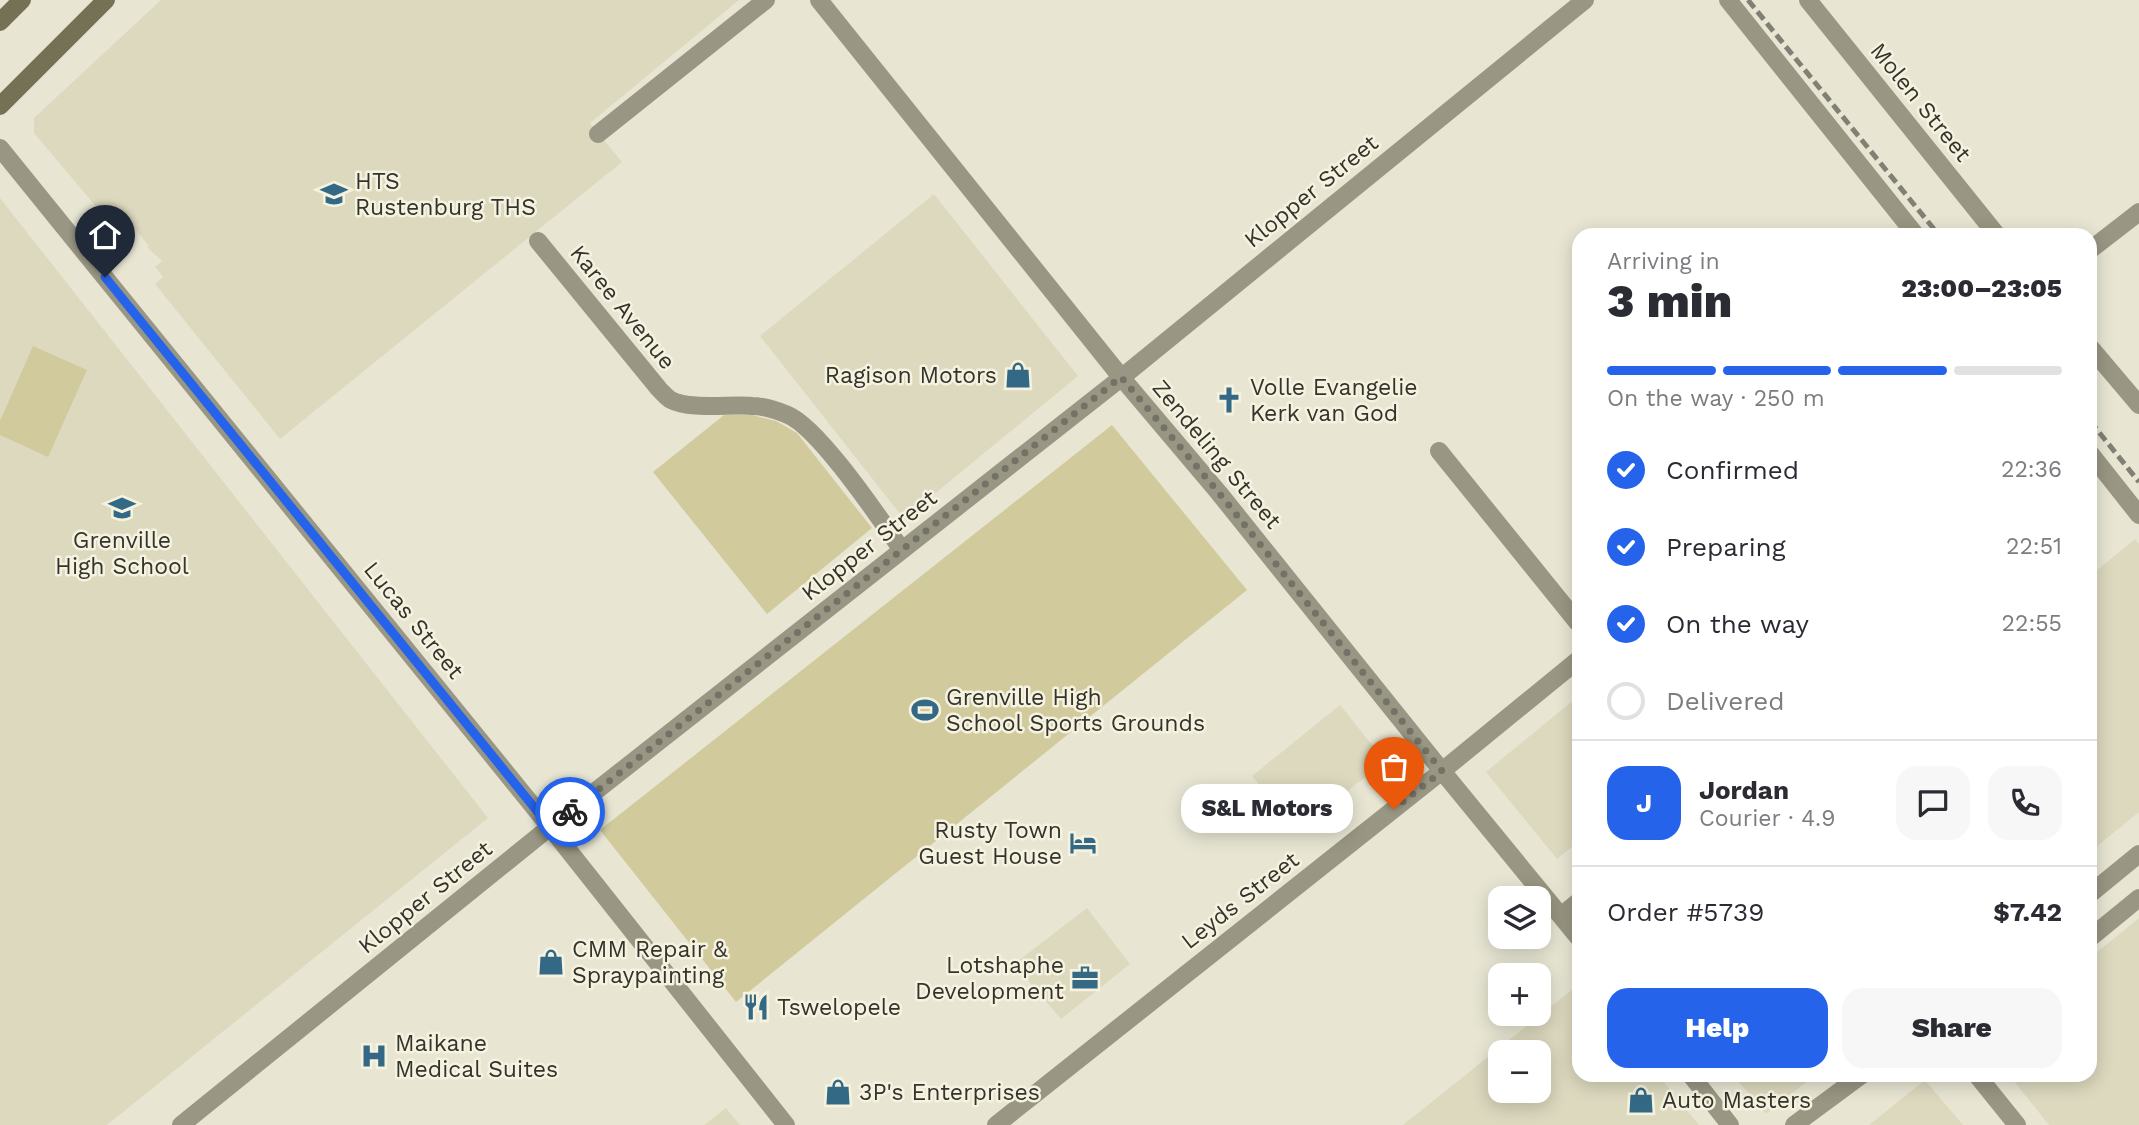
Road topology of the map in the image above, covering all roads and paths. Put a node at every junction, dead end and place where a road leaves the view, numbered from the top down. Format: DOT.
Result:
graph roads {
  1 [pos="22,0"];
  2 [pos="106,0"];
  3 [pos="766,0"];
  4 [pos="819,0"];
  5 [pos="1585,0"];
  6 [pos="1728,0"];
  7 [pos="1808,0"];
  8 [pos="0,22"];
  9 [pos="0,106"];
  10 [pos="598,134"];
  11 [pos="0,148"];
  12 [pos="2139,212"];
  13 [pos="1910,228"];
  14 [pos="1991,228"];
  15 [pos="538,242"];
  16 [pos="2097,245"];
  17 [pos="2097,355"];
  18 [pos="1121,377"];
  19 [pos="2139,405"];
  20 [pos="1439,451"];
  21 [pos="2097,462"];
  22 [pos="2139,515"];
  23 [pos="902,550"];
  24 [pos="1572,616"];
  25 [pos="1572,665"];
  26 [pos="1442,771"];
  27 [pos="550,827"];
  28 [pos="2139,854"];
  29 [pos="2097,888"];
  30 [pos="2139,898"];
  31 [pos="1572,907"];
  32 [pos="1562,916"];
  33 [pos="1572,929"];
  34 [pos="2097,932"];
  35 [pos="1696,1082"];
  36 [pos="1852,1082"];
  37 [pos="1982,1082"];
  38 [pos="1797,1124"];
  39 [pos="181,1125"];
  40 [pos="786,1125"];
  41 [pos="996,1125"];
  42 [pos="1730,1125"];
  43 [pos="2017,1125"];
  1 -- 8 [label="main road"];
  2 -- 9 [label="main road"];
  3 -- 10 [label="street"];
  4 -- 18 [label="street, Zendeling Street"];
  5 -- 18 [label="street, Klopper Street"];
  6 -- 13 [label="street"];
  7 -- 14 [label="street, Molen Street"];
  11 -- 27 [label="street, Lucas Street"];
  12 -- 16 [label="street"];
  15 -- 23 [label="street, Karee Avenue"];
  17 -- 19 [label="street"];
  18 -- 23 [label="street, Klopper Street"];
  18 -- 26 [label="street, Zendeling Street"];
  20 -- 24 [label="street"];
  21 -- 22 [label="street"];
  23 -- 27 [label="street, Klopper Street"];
  25 -- 26 [label="street, Leyds Street"];
  26 -- 32 [label="street, Zendeling Street"];
  26 -- 41 [label="street, Leyds Street"];
  27 -- 39 [label="street, Klopper Street"];
  27 -- 40 [label="street, Lucas Street"];
  28 -- 29 [label="street"];
  30 -- 34 [label="street"];
  31 -- 32 [label="street"];
  32 -- 33 [label="street, Zendeling Street"];
  35 -- 42 [label="street"];
  36 -- 38 [label="street"];
  37 -- 43 [label="street"];
}
